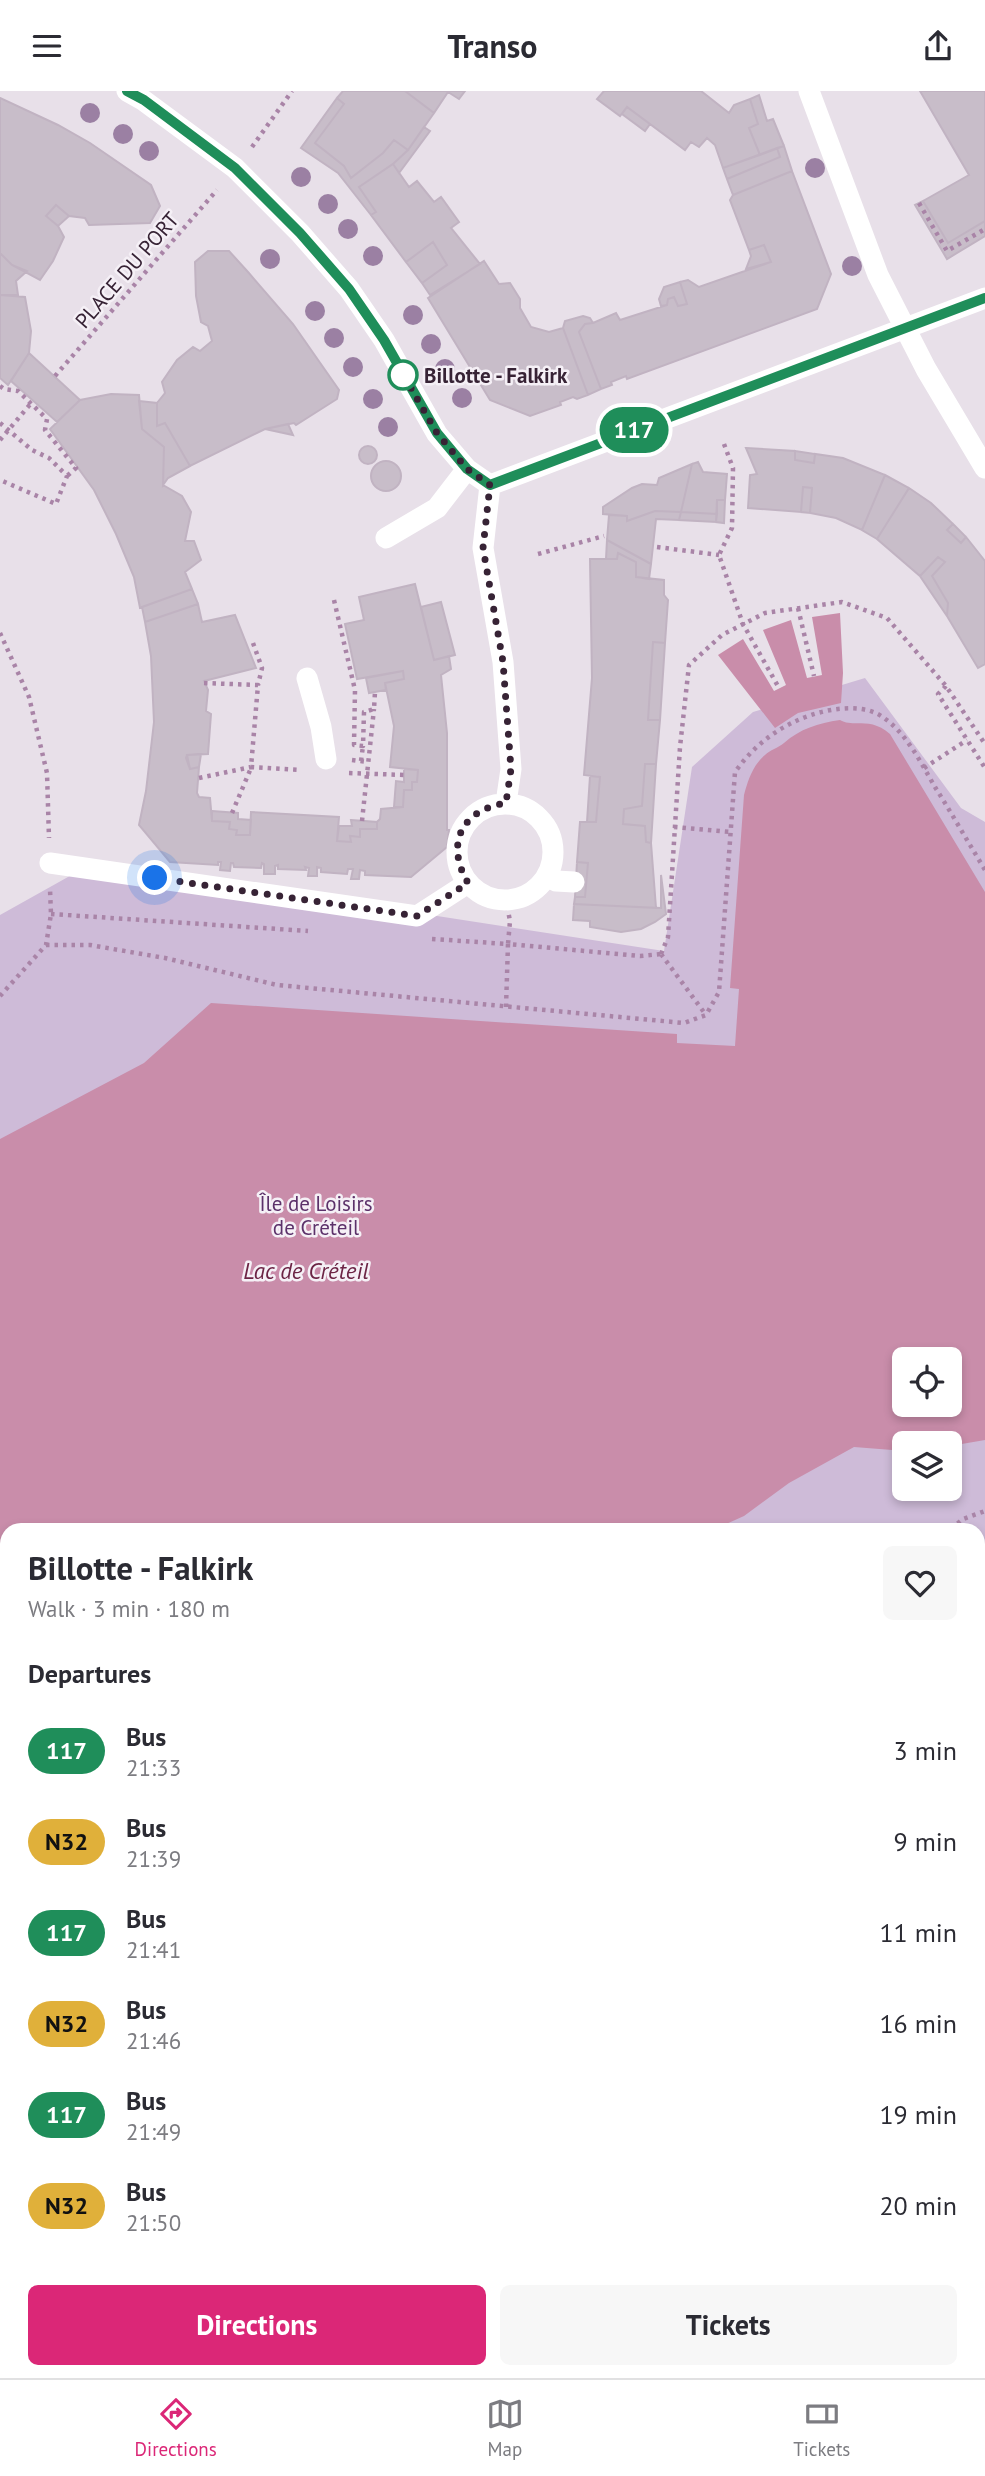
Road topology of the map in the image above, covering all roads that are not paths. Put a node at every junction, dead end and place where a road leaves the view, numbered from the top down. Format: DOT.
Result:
graph roads {
  1 [pos="127,91"];
  2 [pos="809,91"];
  3 [pos="985,298"];
  4 [pos="904,328"];
  5 [pos="985,468"];
  6 [pos="467,469"];
  7 [pos="490,485"];
  8 [pos="386,538"];
  9 [pos="307,678"];
  10 [pos="334,766"];
  11 [pos="506,803"];
  12 [pos="50,863"];
  13 [pos="547,876"];
  14 [pos="574,882"];
  15 [pos="468,883"];
  1 -- 6 [label="street"];
  2 -- 4 [label="street"];
  3 -- 4 [label="street"];
  4 -- 5 [label="street"];
  4 -- 7 [label="street"];
  6 -- 7 [label="street"];
  6 -- 8 [label="street"];
  7 -- 11 [label="street"];
  9 -- 10 [label="street"];
  11 -- 13 [label="street"];
  11 -- 15 [label="street"];
  12 -- 15 [label="street"];
  13 -- 14 [label="street"];
  13 -- 15 [label="street"];
}
